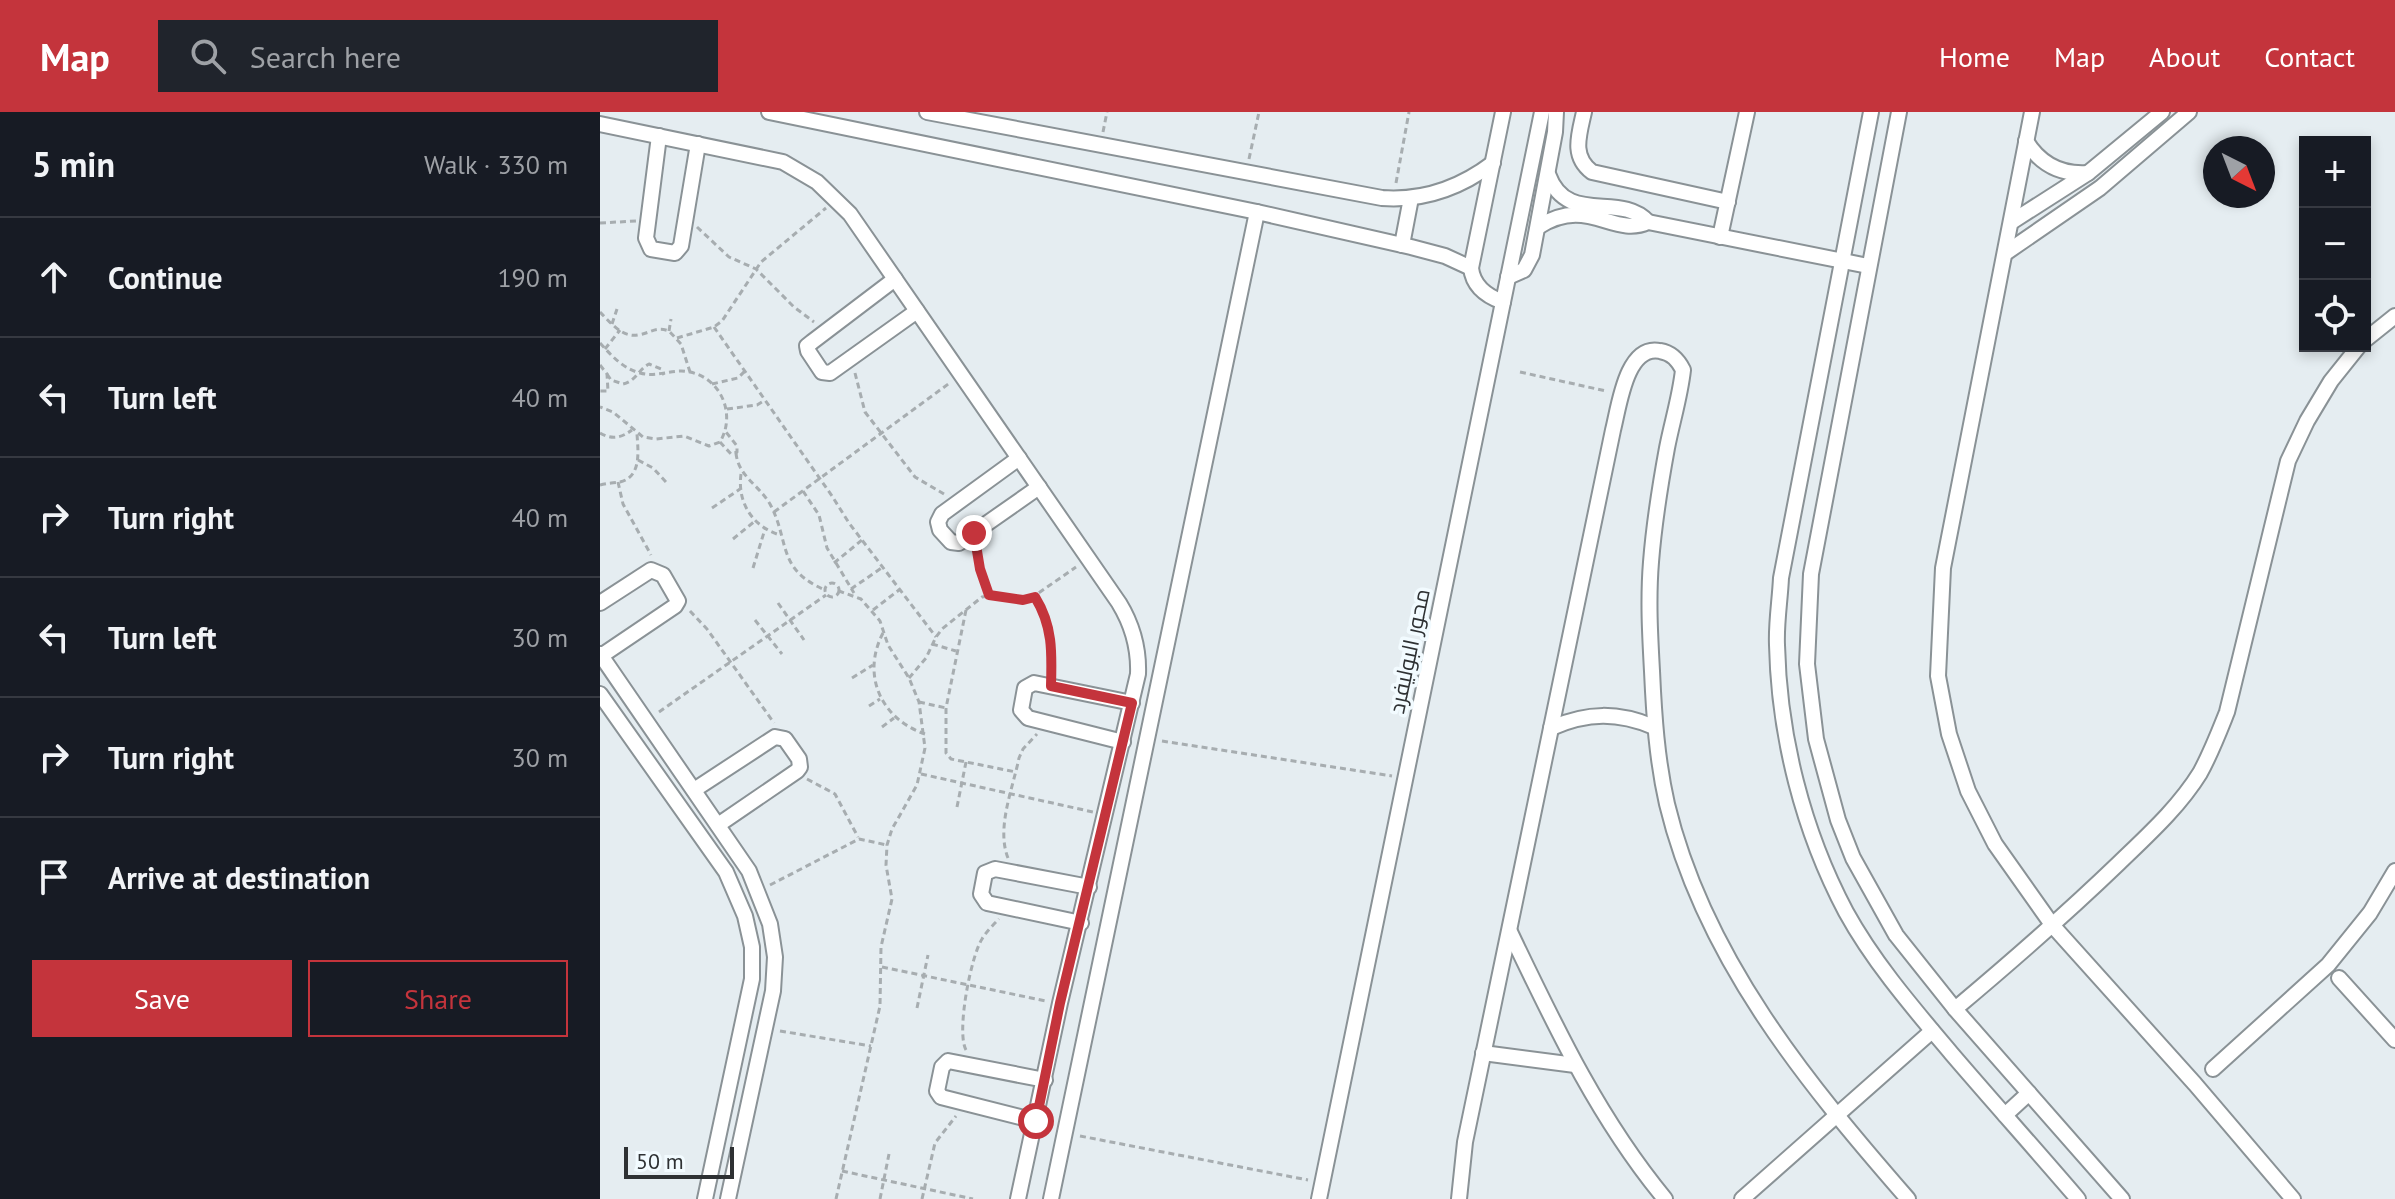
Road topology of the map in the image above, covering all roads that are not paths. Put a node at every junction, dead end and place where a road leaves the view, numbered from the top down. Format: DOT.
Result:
graph roads {
  1 [pos="769,112"];
  2 [pos="927,112"];
  3 [pos="1503,112"];
  4 [pos="1542,112"];
  5 [pos="1556,112"];
  6 [pos="1584,112"];
  7 [pos="1747,112"];
  8 [pos="1871,112"];
  9 [pos="1899,112"];
  10 [pos="2032,112"];
  11 [pos="2162,112"];
  12 [pos="2189,112"];
  13 [pos="600,124"];
  14 [pos="659,136"];
  15 [pos="2026,141"];
  16 [pos="698,144"];
  17 [pos="1493,163"];
  18 [pos="1547,173"];
  19 [pos="2088,173"];
  20 [pos="1411,198"];
  21 [pos="1728,202"];
  22 [pos="1257,212"];
  23 [pos="1612,215"];
  24 [pos="2013,221"];
  25 [pos="1538,227"];
  26 [pos="1720,237"];
  27 [pos="1402,245"];
  28 [pos="2007,252"];
  29 [pos="1842,261"];
  30 [pos="1868,266"];
  31 [pos="1471,268"];
  32 [pos="1508,277"];
  33 [pos="895,279"];
  34 [pos="1503,302"];
  35 [pos="917,311"];
  36 [pos="2395,316"];
  37 [pos="2371,335"];
  38 [pos="2354,352"];
  39 [pos="1019,458"];
  40 [pos="1039,487"];
  41 [pos="600,603"];
  42 [pos="601,655"];
  43 [pos="600,694"];
  44 [pos="1132,703"];
  45 [pos="1654,727"];
  46 [pos="1551,728"];
  47 [pos="1123,742"];
  48 [pos="694,790"];
  49 [pos="718,825"];
  50 [pos="2395,871"];
  51 [pos="1089,887"];
  52 [pos="1081,923"];
  53 [pos="2053,926"];
  54 [pos="1510,932"];
  55 [pos="2339,978"];
  56 [pos="1955,1009"];
  57 [pos="1932,1031"];
  58 [pos="2395,1040"];
  59 [pos="1483,1053"];
  60 [pos="1575,1065"];
  61 [pos="2213,1069"];
  62 [pos="1045,1080"];
  63 [pos="2029,1093"];
  64 [pos="2005,1115"];
  65 [pos="1836,1117"];
  66 [pos="1036,1121"];
  67 [pos="705,1199"];
  68 [pos="728,1199"];
  69 [pos="1018,1199"];
  70 [pos="1051,1199"];
  71 [pos="1319,1199"];
  72 [pos="1459,1199"];
  73 [pos="1665,1199"];
  74 [pos="1742,1199"];
  75 [pos="1908,1199"];
  76 [pos="2078,1199"];
  77 [pos="2122,1199"];
  78 [pos="2293,1199"];
  1 -- 22 [label="street"];
  2 -- 20 [label="street"];
  3 -- 17 [label="street"];
  4 -- 32 [label="street, محور البوليفرد"];
  5 -- 18 [label="street"];
  6 -- 21 [label="street"];
  7 -- 21 [label="street"];
  8 -- 29 [label="street"];
  9 -- 30 [label="street"];
  10 -- 15 [label="street"];
  11 -- 19 [label="street"];
  12 -- 28 [label="street"];
  13 -- 14 [label="street"];
  14 -- 16 [label="street"];
  14 -- 16 [label="street"];
  15 -- 19 [label="street"];
  15 -- 24 [label="street"];
  16 -- 33 [label="street"];
  17 -- 20 [label="street"];
  17 -- 31 [label="street"];
  18 -- 23 [label="street"];
  18 -- 25 [label="street"];
  19 -- 24 [label="street"];
  20 -- 27 [label="street"];
  21 -- 26 [label="street"];
  22 -- 27 [label="street"];
  22 -- 70 [label="street"];
  23 -- 25 [label="street"];
  23 -- 26 [label="street"];
  24 -- 28 [label="street"];
  25 -- 32 [label="street"];
  26 -- 29 [label="street"];
  27 -- 31 [label="street"];
  28 -- 53 [label="street"];
  29 -- 30 [label="street"];
  29 -- 57 [label="street"];
  30 -- 56 [label="street"];
  31 -- 34 [label="street"];
  32 -- 34 [label="street, محور البوليفرد"];
  33 -- 35 [label="street"];
  33 -- 35 [label="street"];
  34 -- 71 [label="street, محور البوليفرد"];
  35 -- 39 [label="street"];
  36 -- 37 [label="street"];
  38 -- 53 [label="street"];
  39 -- 40 [label="street"];
  39 -- 40 [label="street"];
  40 -- 44 [label="street"];
  41 -- 42 [label="street"];
  42 -- 48 [label="street"];
  43 -- 67 [label="street"];
  44 -- 47 [label="street"];
  44 -- 47 [label="street"];
  45 -- 46 [label="street"];
  45 -- 46 [label="street"];
  45 -- 65 [label="street"];
  46 -- 54 [label="street"];
  47 -- 51 [label="street"];
  48 -- 49 [label="street"];
  48 -- 49 [label="street"];
  49 -- 68 [label="street"];
  50 -- 61 [label="street"];
  51 -- 52 [label="street"];
  51 -- 52 [label="street"];
  52 -- 62 [label="street"];
  53 -- 56 [label="street"];
  53 -- 78 [label="street"];
  54 -- 59 [label="street"];
  54 -- 60 [label="street"];
  55 -- 58 [label="street"];
  56 -- 63 [label="street"];
  57 -- 64 [label="street"];
  57 -- 65 [label="street"];
  59 -- 60 [label="street"];
  59 -- 72 [label="street"];
  60 -- 73 [label="street"];
  62 -- 66 [label="street"];
  62 -- 66 [label="street"];
  63 -- 64 [label="street"];
  63 -- 77 [label="street"];
  64 -- 76 [label="street"];
  65 -- 74 [label="street"];
  65 -- 75 [label="street"];
  66 -- 69 [label="street"];
}
